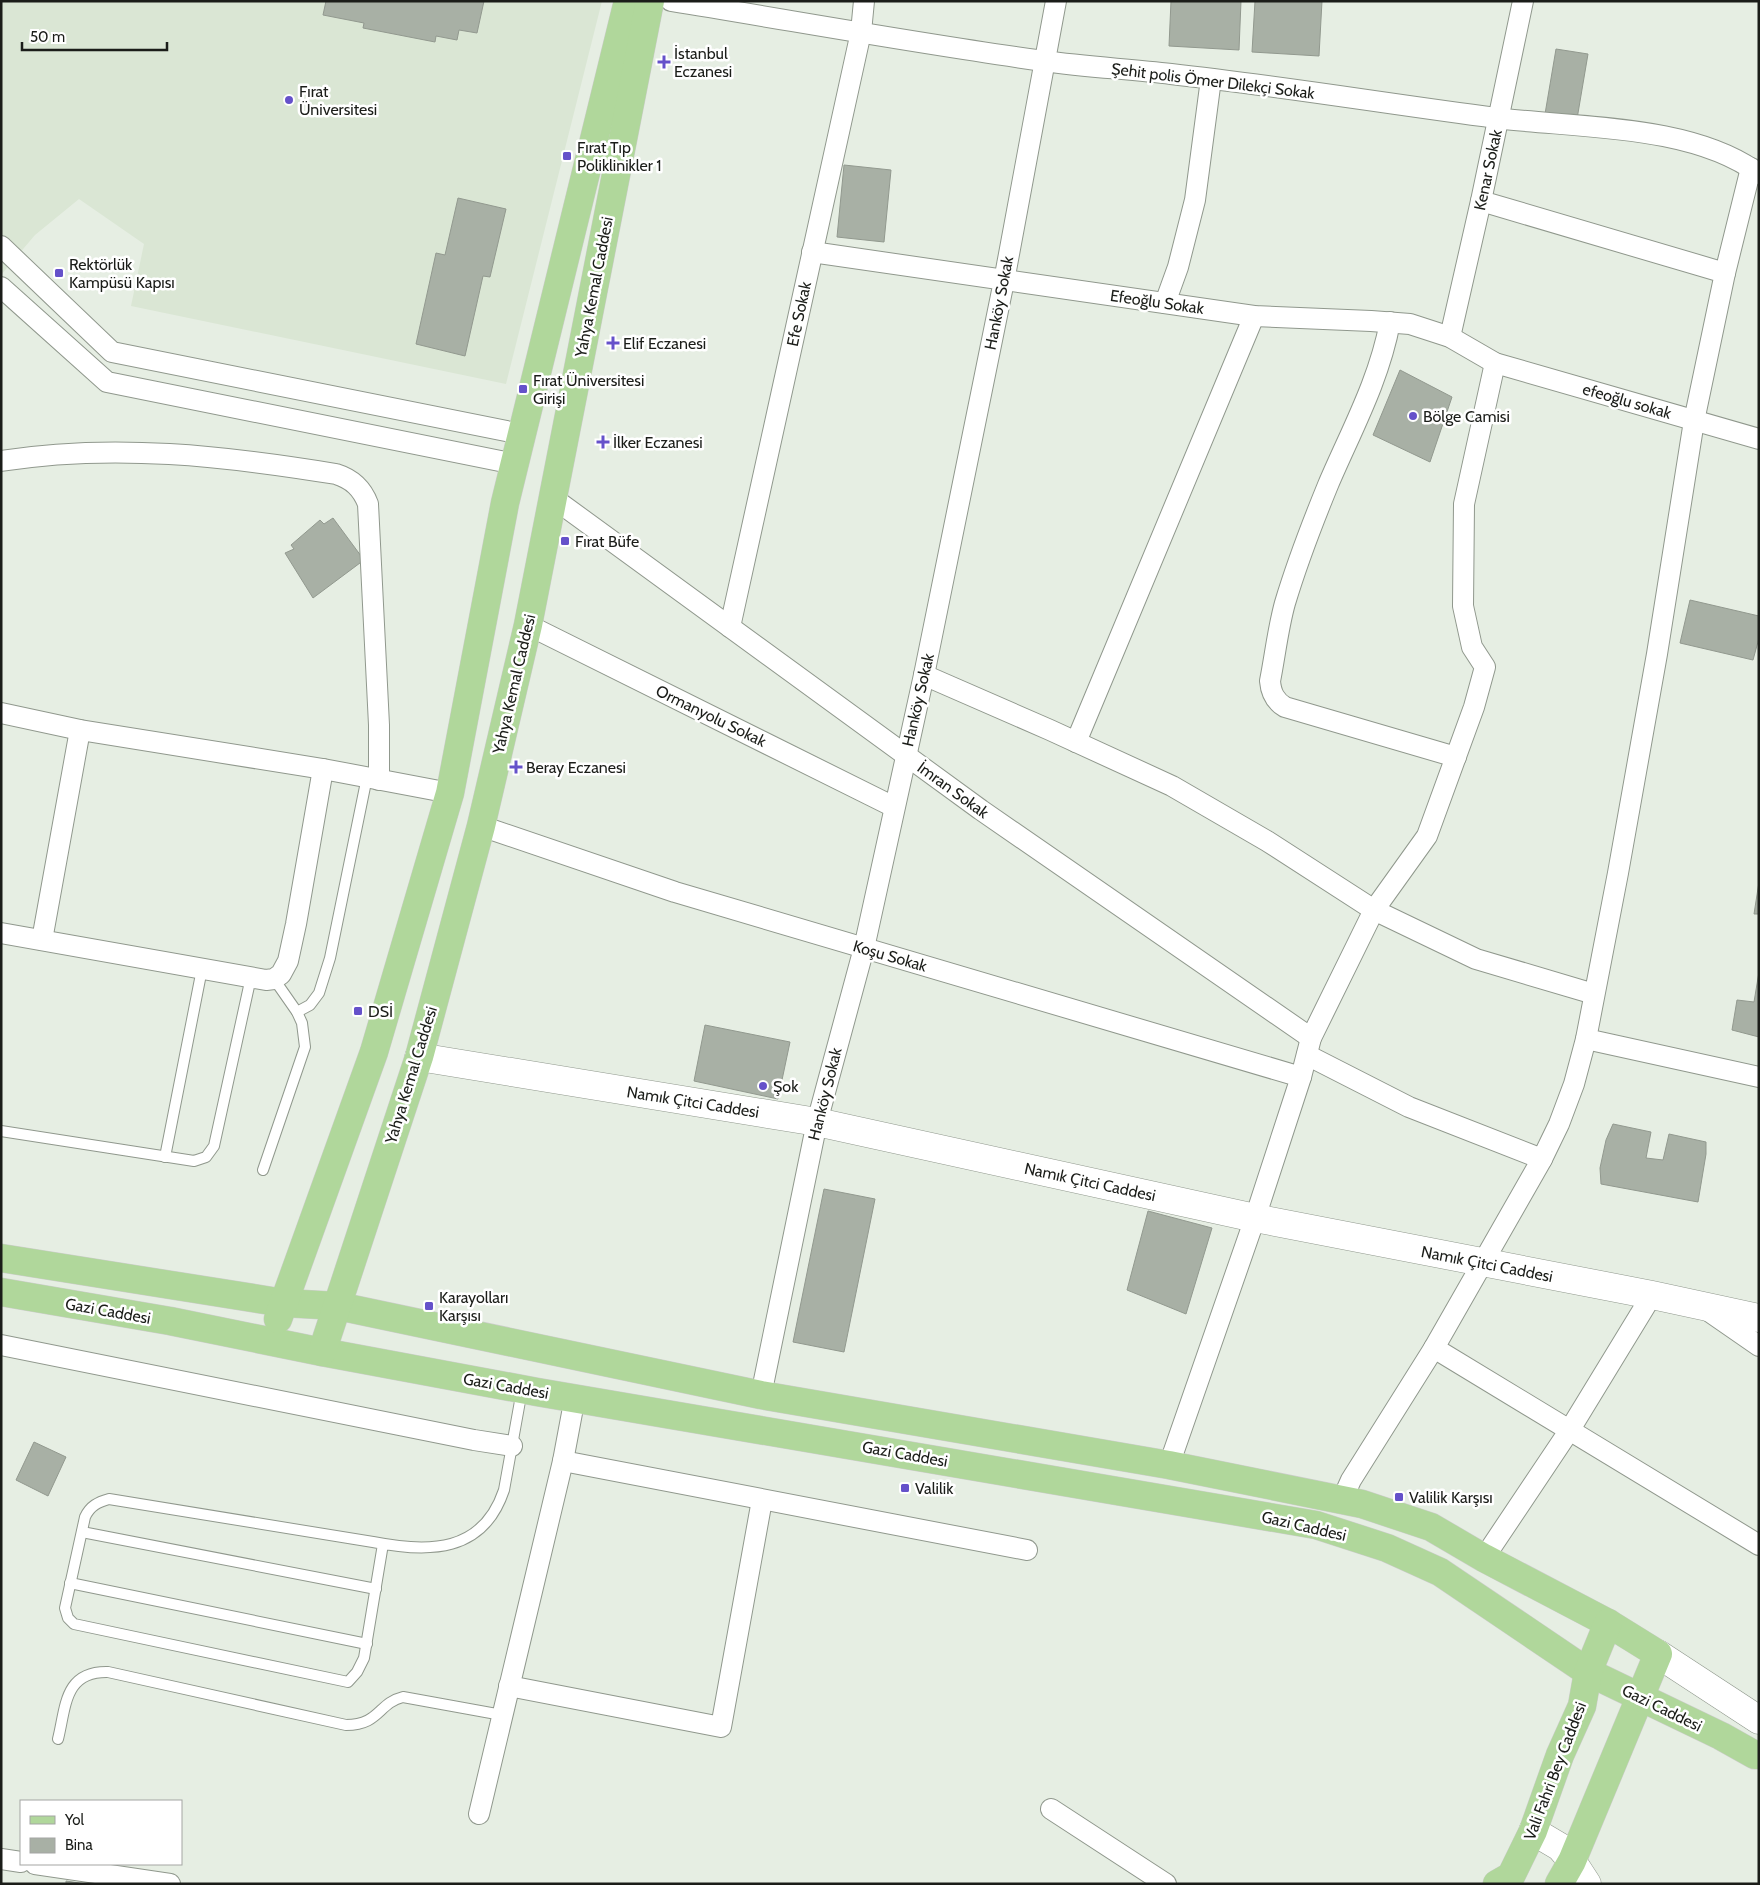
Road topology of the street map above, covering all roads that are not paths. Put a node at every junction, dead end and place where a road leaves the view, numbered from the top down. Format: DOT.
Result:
graph roads {
  1 [pos="628,1"];
  2 [pos="650,1"];
  3 [pos="671,1"];
  4 [pos="864,1"];
  5 [pos="1056,1"];
  6 [pos="1523,1"];
  7 [pos="861,32"];
  8 [pos="1046,62"];
  9 [pos="1211,79"];
  10 [pos="1499,118"];
  11 [pos="1755,171"];
  12 [pos="1481,201"];
  13 [pos="1,246"];
  14 [pos="812,252"];
  15 [pos="1725,273"];
  16 [pos="1004,280"];
  17 [pos="1,286"];
  18 [pos="1166,303"];
  19 [pos="1254,316"];
  20 [pos="1390,322"];
  21 [pos="1450,337"];
  22 [pos="1495,363"];
  23 [pos="1694,421"];
  24 [pos="522,434"];
  25 [pos="1759,438"];
  26 [pos="1,461"];
  27 [pos="515,464"];
  28 [pos="553,498"];
  29 [pos="528,625"];
  30 [pos="730,627"];
  31 [pos="924,675"];
  32 [pos="1,713"];
  33 [pos="80,730"];
  34 [pos="1076,742"];
  35 [pos="905,755"];
  36 [pos="1456,757"];
  37 [pos="323,769"];
  38 [pos="373,778"];
  39 [pos="450,793"];
  40 [pos="894,807"];
  41 [pos="481,826"];
  42 [pos="1374,910"];
  43 [pos="1,933"];
  44 [pos="42,940"];
  45 [pos="864,948"];
  46 [pos="202,969"];
  47 [pos="251,977"];
  48 [pos="274,979"];
  49 [pos="1594,994"];
  50 [pos="297,1012"];
  51 [pos="1586,1039"];
  52 [pos="1310,1046"];
  53 [pos="419,1057"];
  54 [pos="1301,1077"];
  55 [pos="1759,1077"];
  56 [pos="817,1122"];
  57 [pos="1,1131"];
  58 [pos="165,1157"];
  59 [pos="1542,1159"];
  60 [pos="263,1170"];
  61 [pos="1255,1218"];
  62 [pos="1,1258"];
  63 [pos="1482,1263"];
  64 [pos="1,1292"];
  65 [pos="1652,1295"];
  66 [pos="284,1303"];
  67 [pos="338,1306"];
  68 [pos="1702,1306"];
  69 [pos="1759,1318"];
  70 [pos="270,1340"];
  71 [pos="1,1346"];
  72 [pos="1759,1346"];
  73 [pos="1434,1348"];
  74 [pos="322,1352"];
  75 [pos="522,1389"];
  76 [pos="761,1395"];
  77 [pos="575,1398"];
  78 [pos="1569,1431"];
  79 [pos="512,1446"];
  80 [pos="562,1461"];
  81 [pos="1169,1465"];
  82 [pos="762,1500"];
  83 [pos="1342,1500"];
  84 [pos="82,1532"];
  85 [pos="383,1544"];
  86 [pos="1759,1545"];
  87 [pos="1027,1550"];
  88 [pos="1484,1558"];
  89 [pos="70,1583"];
  90 [pos="376,1589"];
  91 [pos="1608,1623"];
  92 [pos="367,1644"];
  93 [pos="1658,1654"];
  94 [pos="1588,1672"];
  95 [pos="509,1686"];
  96 [pos="1639,1697"];
  97 [pos="502,1715"];
  98 [pos="1759,1720"];
  99 [pos="58,1740"];
  100 [pos="1759,1755"];
  101 [pos="1050,1809"];
  102 [pos="479,1814"];
  103 [pos="1533,1830"];
  104 [pos="1,1859"];
  105 [pos="20,1862"];
  106 [pos="42,1865"];
  107 [pos="1566,1872"];
  108 [pos="1510,1881"];
  109 [pos="160,1883"];
  110 [pos="1166,1884"];
  111 [pos="1587,1884"];
  1 -- 24 [label="main road, Yahya Kemal Caddesi"];
  2 -- 28 [label="main road, Yahya Kemal Caddesi"];
  3 -- 7 [label="street, Şehit polis Ömer Dilekçi Sokak"];
  4 -- 7 [label="street, Efe Sokak"];
  5 -- 8 [label="street, Hanköy Sokak"];
  6 -- 10 [label="street, Kenar Sokak"];
  7 -- 8 [label="street, Şehit polis Ömer Dilekçi Sokak"];
  7 -- 14 [label="street, Efe Sokak"];
  8 -- 9 [label="street, Şehit polis Ömer Dilekçi Sokak"];
  8 -- 16 [label="street, Hanköy Sokak"];
  9 -- 10 [label="street, Şehit polis Ömer Dilekçi Sokak"];
  9 -- 18 [label="street"];
  10 -- 11 [label="street, Şehit polis Ömer Dilekçi Sokak"];
  10 -- 12 [label="street, Kenar Sokak"];
  11 -- 15 [label="street"];
  12 -- 15 [label="street"];
  12 -- 21 [label="street, Kenar Sokak"];
  13 -- 24 [label="street"];
  14 -- 16 [label="street, Efeoğlu Sokak"];
  14 -- 30 [label="street, Efe Sokak"];
  15 -- 23 [label="street"];
  16 -- 18 [label="street, Efeoğlu Sokak"];
  16 -- 31 [label="street, Hanköy Sokak"];
  17 -- 27 [label="street"];
  18 -- 19 [label="street, Efeoğlu Sokak"];
  19 -- 20 [label="street, Efeoğlu Sokak"];
  19 -- 34 [label="street"];
  20 -- 21 [label="street, Efeoğlu Sokak"];
  20 -- 36 [label="street"];
  21 -- 22 [label="street, Efeoğlu Sokak"];
  22 -- 23 [label="street, efeoğlu sokak"];
  22 -- 36 [label="street"];
  23 -- 25 [label="street, efeoğlu sokak"];
  23 -- 49 [label="street"];
  24 -- 27 [label="main road, Yahya Kemal Caddesi"];
  26 -- 38 [label="street"];
  27 -- 39 [label="main road, Yahya Kemal Caddesi"];
  28 -- 29 [label="main road, Yahya Kemal Caddesi"];
  28 -- 30 [label="street, İmran Sokak"];
  29 -- 40 [label="street, Ormanyolu Sokak"];
  29 -- 41 [label="main road, Yahya Kemal Caddesi"];
  30 -- 35 [label="street, İmran Sokak"];
  31 -- 34 [label="street"];
  31 -- 35 [label="street, Hanköy Sokak"];
  32 -- 33 [label="street"];
  33 -- 37 [label="street"];
  33 -- 44 [label="street"];
  34 -- 42 [label="street"];
  35 -- 40 [label="street, Hanköy Sokak"];
  35 -- 52 [label="street, İmran Sokak"];
  36 -- 42 [label="street"];
  37 -- 38 [label="street"];
  37 -- 48 [label="street"];
  38 -- 39 [label="street"];
  38 -- 50 [label="lane"];
  39 -- 66 [label="main road, Yahya Kemal Caddesi"];
  40 -- 45 [label="street, Hanköy Sokak"];
  41 -- 45 [label="street, Koşu Sokak"];
  41 -- 53 [label="main road, Yahya Kemal Caddesi"];
  42 -- 49 [label="street"];
  42 -- 52 [label="street"];
  43 -- 44 [label="street"];
  44 -- 46 [label="street"];
  45 -- 54 [label="street, Koşu Sokak"];
  45 -- 56 [label="street, Hanköy Sokak"];
  46 -- 47 [label="street"];
  46 -- 58 [label="lane"];
  47 -- 48 [label="street"];
  47 -- 58 [label="lane"];
  48 -- 50 [label="lane"];
  49 -- 51 [label="street"];
  50 -- 60 [label="lane"];
  51 -- 55 [label="street"];
  51 -- 59 [label="street"];
  52 -- 54 [label="street"];
  52 -- 59 [label="street, İmran Sokak"];
  53 -- 56 [label="street, Namık Çitci Caddesi"];
  53 -- 67 [label="main road, Yahya Kemal Caddesi"];
  54 -- 61 [label="street"];
  56 -- 61 [label="street, Namık Çitci Caddesi"];
  56 -- 76 [label="street, Hanköy Sokak"];
  57 -- 58 [label="lane"];
  59 -- 63 [label="street"];
  61 -- 63 [label="street, Namık Çitci Caddesi"];
  61 -- 81 [label="street"];
  62 -- 66 [label="main road, Gazi Caddesi"];
  63 -- 65 [label="street, Namık Çitci Caddesi"];
  63 -- 73 [label="street"];
  64 -- 70 [label="main road, Gazi Caddesi"];
  65 -- 68 [label="street, Namık Çitci Caddesi"];
  65 -- 78 [label="street"];
  66 -- 67 [label="main road, Gazi Caddesi"];
  66 -- 70 [label="main road, Yahya Kemal Caddesi"];
  67 -- 74 [label="main road, Yahya Kemal Caddesi"];
  67 -- 76 [label="main road, Gazi Caddesi"];
  68 -- 69 [label="street, Namık Çitci Caddesi"];
  68 -- 72 [label="street"];
  70 -- 74 [label="main road, Gazi Caddesi"];
  71 -- 79 [label="street"];
  73 -- 78 [label="street"];
  73 -- 83 [label="street"];
  74 -- 75 [label="main road, Gazi Caddesi"];
  75 -- 77 [label="main road, Gazi Caddesi"];
  75 -- 79 [label="lane"];
  76 -- 81 [label="main road, Gazi Caddesi"];
  77 -- 80 [label="street"];
  77 -- 94 [label="main road, Gazi Caddesi"];
  78 -- 86 [label="street"];
  78 -- 88 [label="street"];
  79 -- 85 [label="lane"];
  80 -- 82 [label="street"];
  80 -- 95 [label="street"];
  81 -- 83 [label="main road, Gazi Caddesi"];
  82 -- 87 [label="street"];
  82 -- 95 [label="street"];
  83 -- 88 [label="main road, Gazi Caddesi"];
  84 -- 85 [label="lane"];
  84 -- 89 [label="lane"];
  84 -- 90 [label="lane"];
  85 -- 90 [label="lane"];
  88 -- 91 [label="main road, Gazi Caddesi"];
  89 -- 92 [label="lane"];
  89 -- 92 [label="lane"];
  90 -- 92 [label="lane"];
  91 -- 93 [label="main road, Gazi Caddesi"];
  91 -- 94 [label="main road, Vali Fahri Bey Caddesi"];
  93 -- 96 [label="main road"];
  93 -- 98 [label="street, Gazi Caddesi"];
  94 -- 96 [label="main road, Gazi Caddesi"];
  94 -- 103 [label="main road, Vali Fahri Bey Caddesi"];
  95 -- 97 [label="street"];
  96 -- 100 [label="main road, Gazi Caddesi"];
  96 -- 107 [label="main road"];
  97 -- 99 [label="lane"];
  97 -- 102 [label="street"];
  101 -- 110 [label="street"];
  103 -- 107 [label="street"];
  103 -- 108 [label="main road, Vali Fahri Bey Caddesi"];
  104 -- 105 [label="street"];
  106 -- 109 [label="street"];
  107 -- 111 [label="street"];
}
